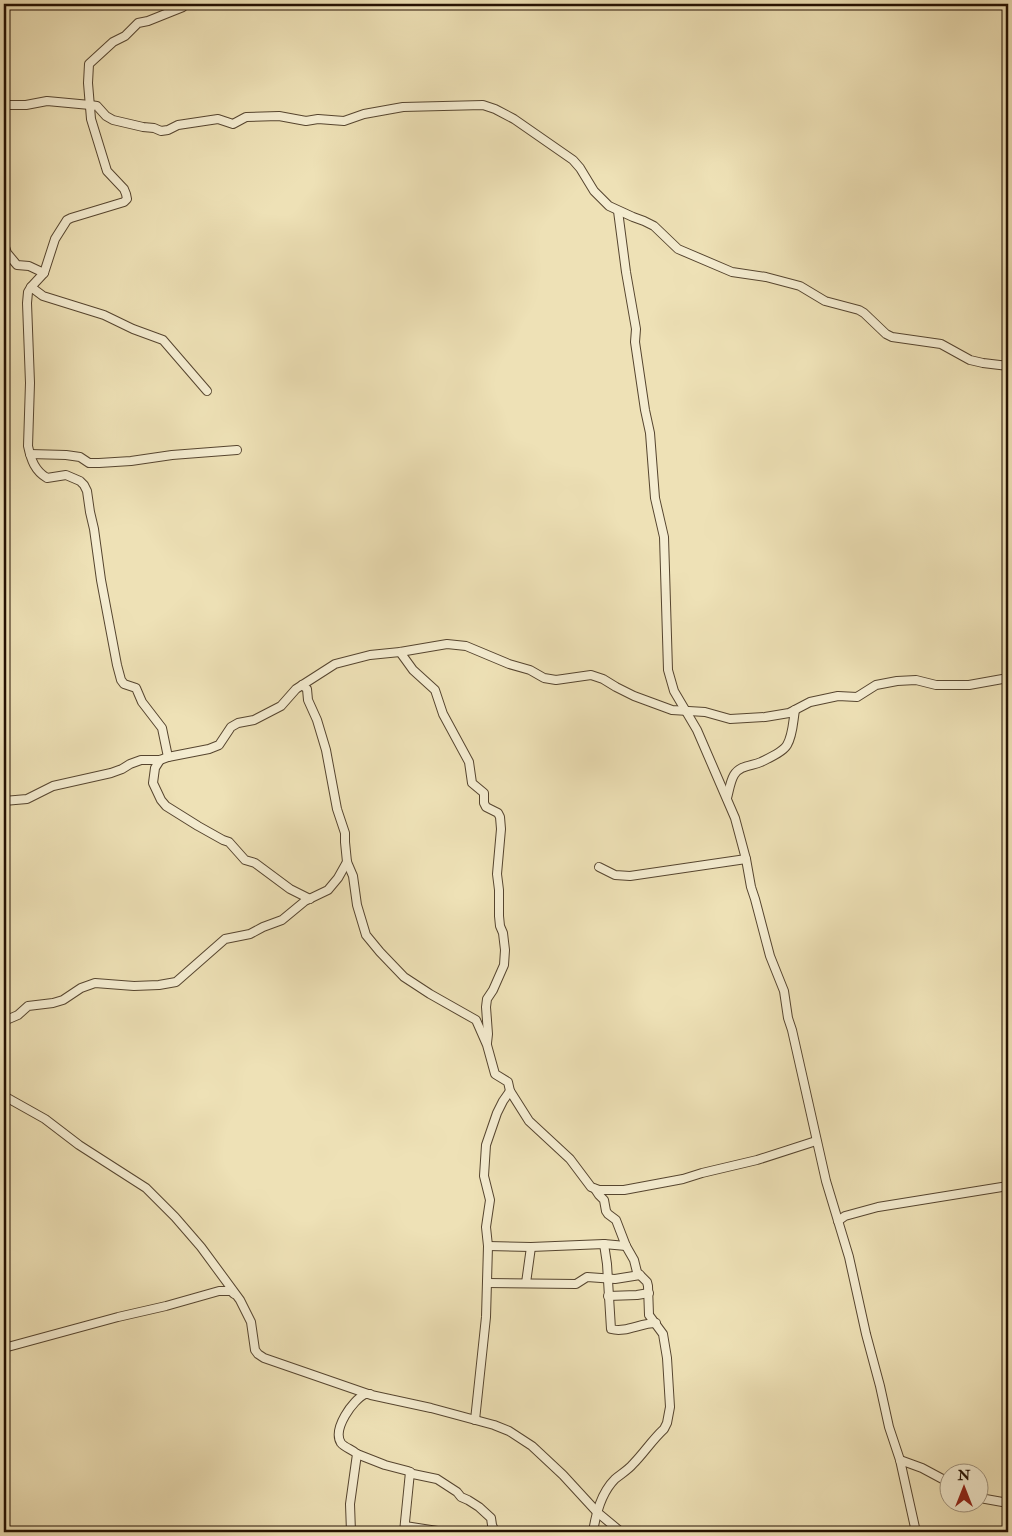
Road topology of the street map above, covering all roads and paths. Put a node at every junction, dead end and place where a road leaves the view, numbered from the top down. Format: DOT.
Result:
graph roads {
  1 [pos="184,4"];
  2 [pos="4,105"];
  3 [pos="90,105"];
  4 [pos="618,211"];
  5 [pos="4,244"];
  6 [pos="44,272"];
  7 [pos="31,287"];
  8 [pos="1008,366"];
  9 [pos="207,391"];
  10 [pos="238,450"];
  11 [pos="30,454"];
  12 [pos="400,652"];
  13 [pos="1008,678"];
  14 [pos="302,685"];
  15 [pos="795,710"];
  16 [pos="686,711"];
  17 [pos="168,757"];
  18 [pos="160,760"];
  19 [pos="726,798"];
  20 [pos="4,801"];
  21 [pos="746,859"];
  22 [pos="347,862"];
  23 [pos="599,867"];
  24 [pos="310,899"];
  25 [pos="4,1021"];
  26 [pos="487,1045"];
  27 [pos="510,1091"];
  28 [pos="4,1096"];
  29 [pos="816,1141"];
  30 [pos="1008,1186"];
  31 [pos="595,1189"];
  32 [pos="838,1221"];
  33 [pos="604,1244"];
  34 [pos="488,1246"];
  35 [pos="626,1246"];
  36 [pos="531,1247"];
  37 [pos="640,1275"];
  38 [pos="625,1278"];
  39 [pos="607,1279"];
  40 [pos="486,1283"];
  41 [pos="526,1283"];
  42 [pos="649,1293"];
  43 [pos="234,1294"];
  44 [pos="627,1295"];
  45 [pos="608,1296"];
  46 [pos="656,1323"];
  47 [pos="4,1348"];
  48 [pos="371,1394"];
  49 [pos="475,1420"];
  50 [pos="357,1454"];
  51 [pos="900,1460"];
  52 [pos="410,1472"];
  53 [pos="940,1478"];
  54 [pos="990,1500"];
  55 [pos="1008,1503"];
  56 [pos="597,1512"];
  57 [pos="405,1529"];
  58 [pos="351,1532"];
  59 [pos="444,1532"];
  60 [pos="495,1532"];
  61 [pos="593,1532"];
  62 [pos="621,1532"];
  63 [pos="916,1532"];
  1 -- 3 [label="street"];
  2 -- 3 [label="street"];
  3 -- 4 [label="street"];
  3 -- 6 [label="street"];
  4 -- 8 [label="street"];
  4 -- 16 [label="street"];
  5 -- 6 [label="street"];
  6 -- 7 [label="street"];
  7 -- 9 [label="street"];
  7 -- 11 [label="street"];
  10 -- 11 [label="street"];
  11 -- 17 [label="street"];
  12 -- 14 [label="street"];
  12 -- 16 [label="street"];
  12 -- 26 [label="street"];
  13 -- 15 [label="street"];
  14 -- 17 [label="street"];
  14 -- 22 [label="street"];
  15 -- 16 [label="street"];
  15 -- 19 [label="street"];
  16 -- 19 [label="street"];
  17 -- 18 [label="street"];
  18 -- 20 [label="street"];
  18 -- 24 [label="street"];
  19 -- 21 [label="street"];
  21 -- 23 [label="street"];
  21 -- 29 [label="street"];
  22 -- 24 [label="street"];
  22 -- 26 [label="street"];
  24 -- 25 [label="street"];
  26 -- 27 [label="street"];
  27 -- 31 [label="street"];
  27 -- 34 [label="street"];
  28 -- 43 [label="street"];
  29 -- 31 [label="street"];
  29 -- 32 [label="street"];
  30 -- 32 [label="street"];
  31 -- 35 [label="street"];
  32 -- 51 [label="street"];
  33 -- 35 [label="street"];
  33 -- 36 [label="street"];
  33 -- 39 [label="street"];
  34 -- 36 [label="street"];
  34 -- 40 [label="street"];
  35 -- 37 [label="street"];
  36 -- 41 [label="street"];
  37 -- 38 [label="street"];
  37 -- 42 [label="street"];
  38 -- 39 [label="street"];
  38 -- 44 [label="street"];
  39 -- 41 [label="street"];
  39 -- 45 [label="street"];
  40 -- 41 [label="street"];
  40 -- 49 [label="street"];
  42 -- 44 [label="street"];
  42 -- 46 [label="street"];
  43 -- 47 [label="street"];
  43 -- 48 [label="street"];
  44 -- 45 [label="street"];
  45 -- 46 [label="street"];
  46 -- 56 [label="street"];
  48 -- 49 [label="street"];
  48 -- 50 [label="street"];
  49 -- 56 [label="street"];
  50 -- 52 [label="street"];
  50 -- 58 [label="street"];
  51 -- 53 [label="street"];
  51 -- 63 [label="street"];
  52 -- 57 [label="street"];
  52 -- 60 [label="street"];
  54 -- 55 [label="street"];
  56 -- 61 [label="street"];
  56 -- 62 [label="street"];
  57 -- 59 [label="street"];
}
